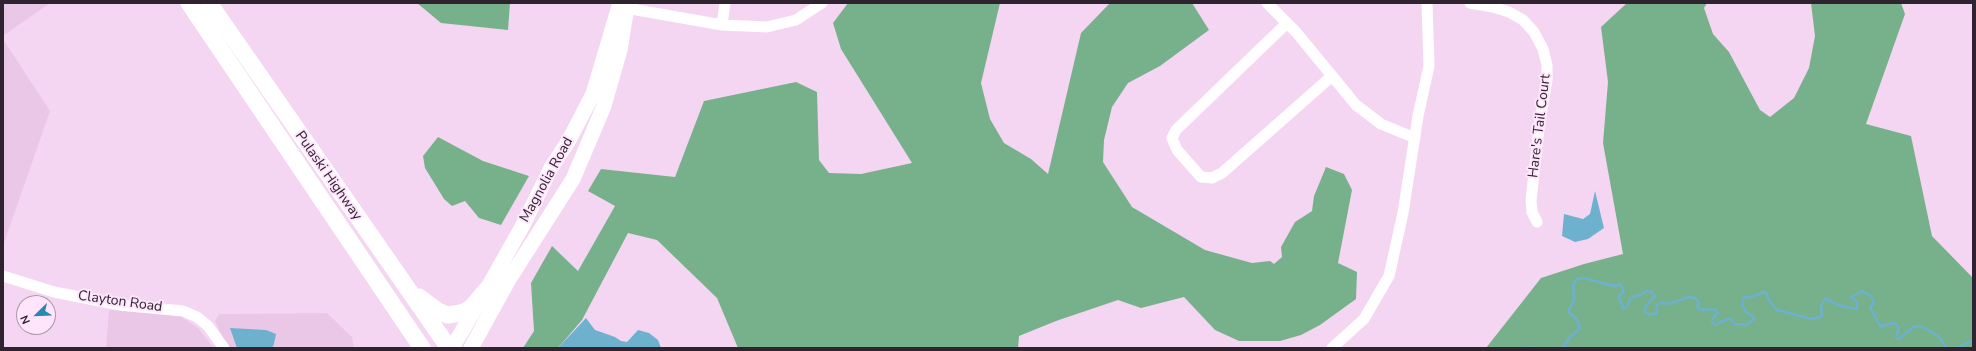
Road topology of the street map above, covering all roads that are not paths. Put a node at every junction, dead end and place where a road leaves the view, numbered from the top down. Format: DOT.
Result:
graph roads {
  1 [pos="189,3"];
  2 [pos="209,3"];
  3 [pos="725,3"];
  4 [pos="822,3"];
  5 [pos="1267,3"];
  6 [pos="1427,3"];
  7 [pos="1470,3"];
  8 [pos="625,5"];
  9 [pos="1287,23"];
  10 [pos="722,25"];
  11 [pos="1332,76"];
  12 [pos="1415,138"];
  13 [pos="1537,222"];
  14 [pos="395,272"];
  15 [pos="3,276"];
  16 [pos="487,289"];
  17 [pos="224,348"];
  18 [pos="422,348"];
  19 [pos="448,348"];
  20 [pos="452,348"];
  21 [pos="471,348"];
  22 [pos="1332,348"];
  1 -- 18 [label="highway, Pulaski Highway"];
  2 -- 14 [label="highway, Pulaski Highway"];
  3 -- 10 [label="street"];
  4 -- 10 [label="street"];
  5 -- 9 [label="street"];
  6 -- 12 [label="street"];
  7 -- 13 [label="street, Hare's Tail Court"];
  8 -- 10 [label="street"];
  8 -- 16 [label="main road, Magnolia Road"];
  8 -- 21 [label="main road, Magnolia Road"];
  9 -- 11 [label="street"];
  9 -- 11 [label="street"];
  11 -- 12 [label="street"];
  12 -- 22 [label="street"];
  14 -- 16 [label="highway"];
  14 -- 19 [label="highway, Pulaski Highway"];
  15 -- 17 [label="street, Clayton Road"];
  16 -- 20 [label="main road, Magnolia Road"];
}
